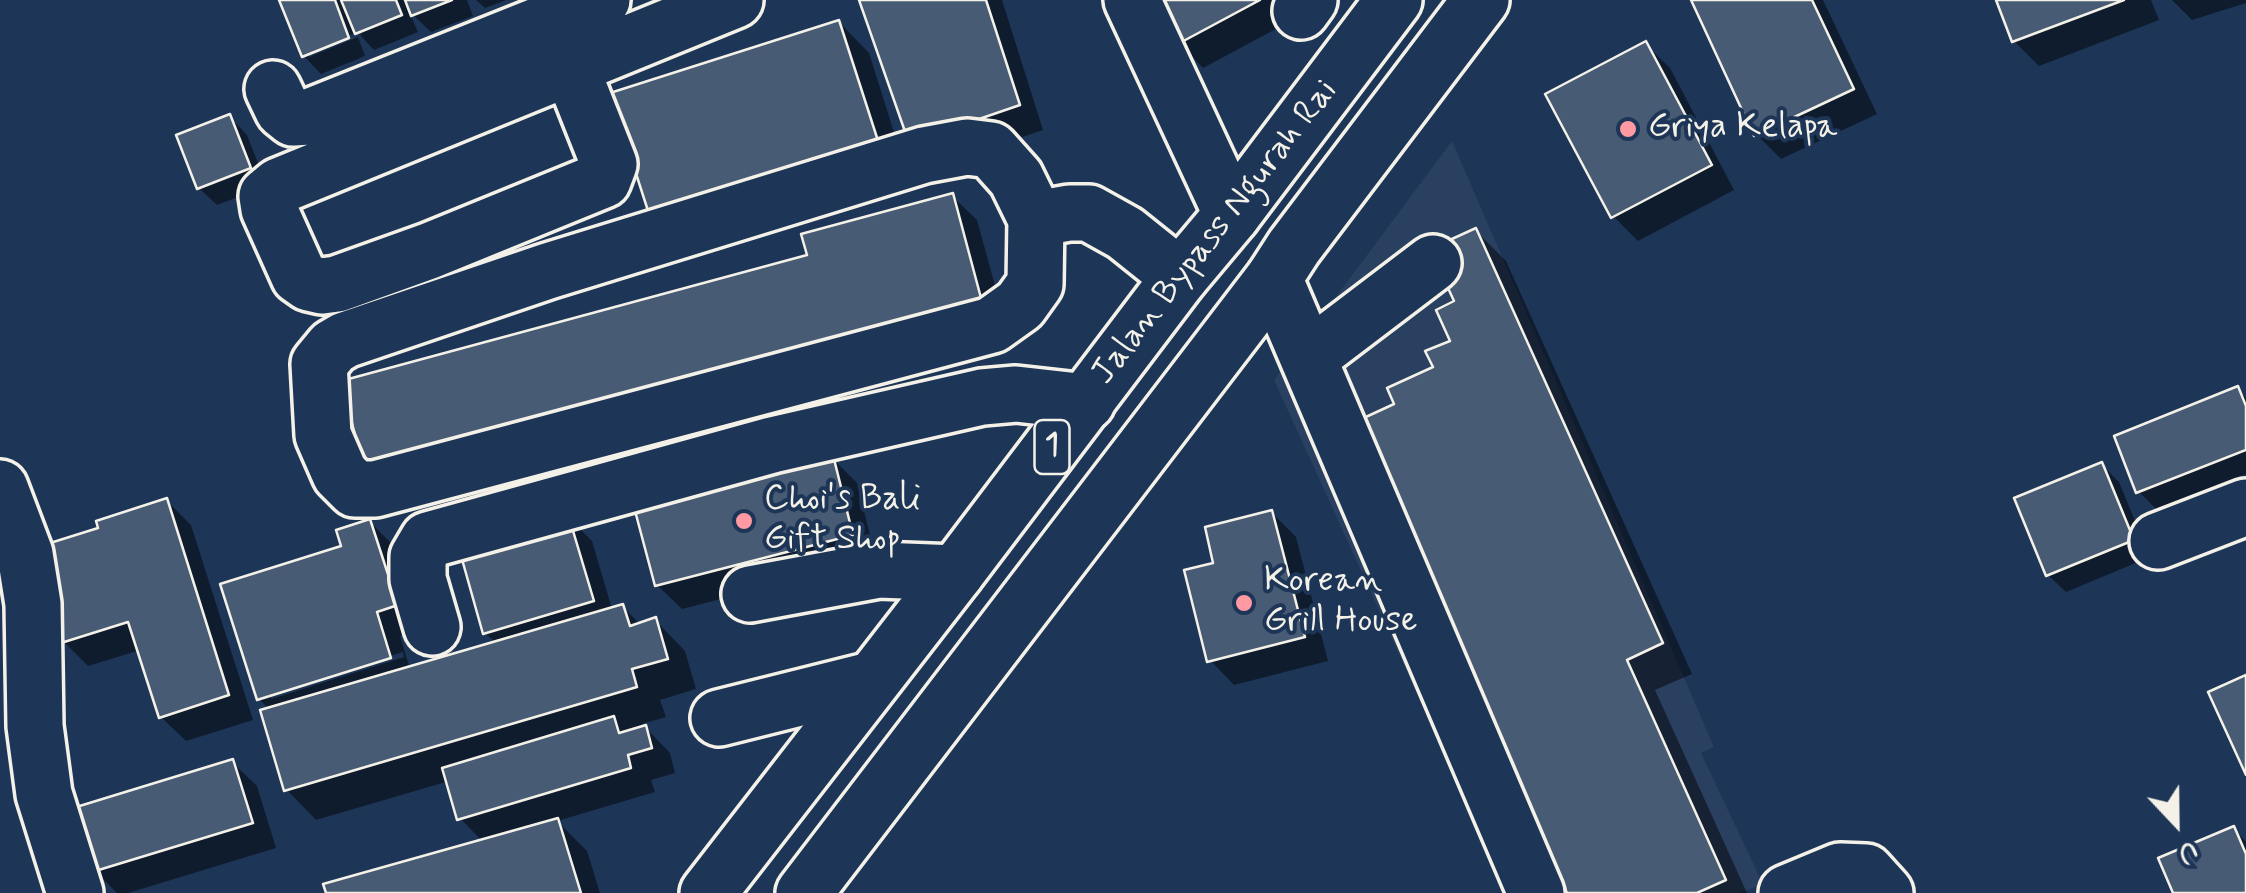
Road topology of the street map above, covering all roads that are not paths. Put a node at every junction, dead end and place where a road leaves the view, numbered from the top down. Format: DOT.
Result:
graph roads {
  1 [pos="602,0"];
  2 [pos="735,0"];
  3 [pos="1132,0"];
  4 [pos="1481,0"];
  5 [pos="1372,12"];
  6 [pos="571,68"];
  7 [pos="273,89"];
  8 [pos="1232,216"];
  9 [pos="1036,219"];
  10 [pos="1433,263"];
  11 [pos="1180,278"];
  12 [pos="1274,278"];
  13 [pos="1308,358"];
  14 [pos="1086,402"];
  15 [pos="0,488"];
  16 [pos="2246,507"];
  17 [pos="2158,542"];
  18 [pos="956,573"];
  19 [pos="750,594"];
  20 [pos="432,627"];
  21 [pos="871,680"];
  22 [pos="719,718"];
  23 [pos="75,893"];
  24 [pos="708,893"];
  25 [pos="804,893"];
  26 [pos="1536,893"];
  27 [pos="1787,893"];
  28 [pos="1884,893"];
  1 -- 7 [label="main road"];
  2 -- 6 [label="main road"];
  3 -- 8 [label="main road"];
  4 -- 12 [label="main road, Jalan Bypass Ngurah Rai / 1"];
  5 -- 8 [label="main road, Jalan Bypass Ngurah Rai / 1"];
  6 -- 6 [label="main road"];
  8 -- 11 [label="main road, Jalan Bypass Ngurah Rai / 1"];
  9 -- 9 [label="main road"];
  9 -- 11 [label="main road"];
  10 -- 13 [label="main road"];
  11 -- 14 [label="main road, Jalan Bypass Ngurah Rai / 1"];
  12 -- 13 [label="main road"];
  12 -- 25 [label="main road, Jalan Bypass Ngurah Rai / 1"];
  13 -- 26 [label="main road"];
  14 -- 18 [label="main road, Jalan Bypass Ngurah Rai / 1"];
  14 -- 20 [label="main road"];
  15 -- 23 [label="main road"];
  16 -- 17 [label="main road"];
  18 -- 19 [label="main road"];
  18 -- 21 [label="main road, Jalan Bypass Ngurah Rai / 1"];
  21 -- 22 [label="main road"];
  21 -- 24 [label="main road, Jalan Bypass Ngurah Rai / 1"];
  27 -- 28 [label="main road"];
}
